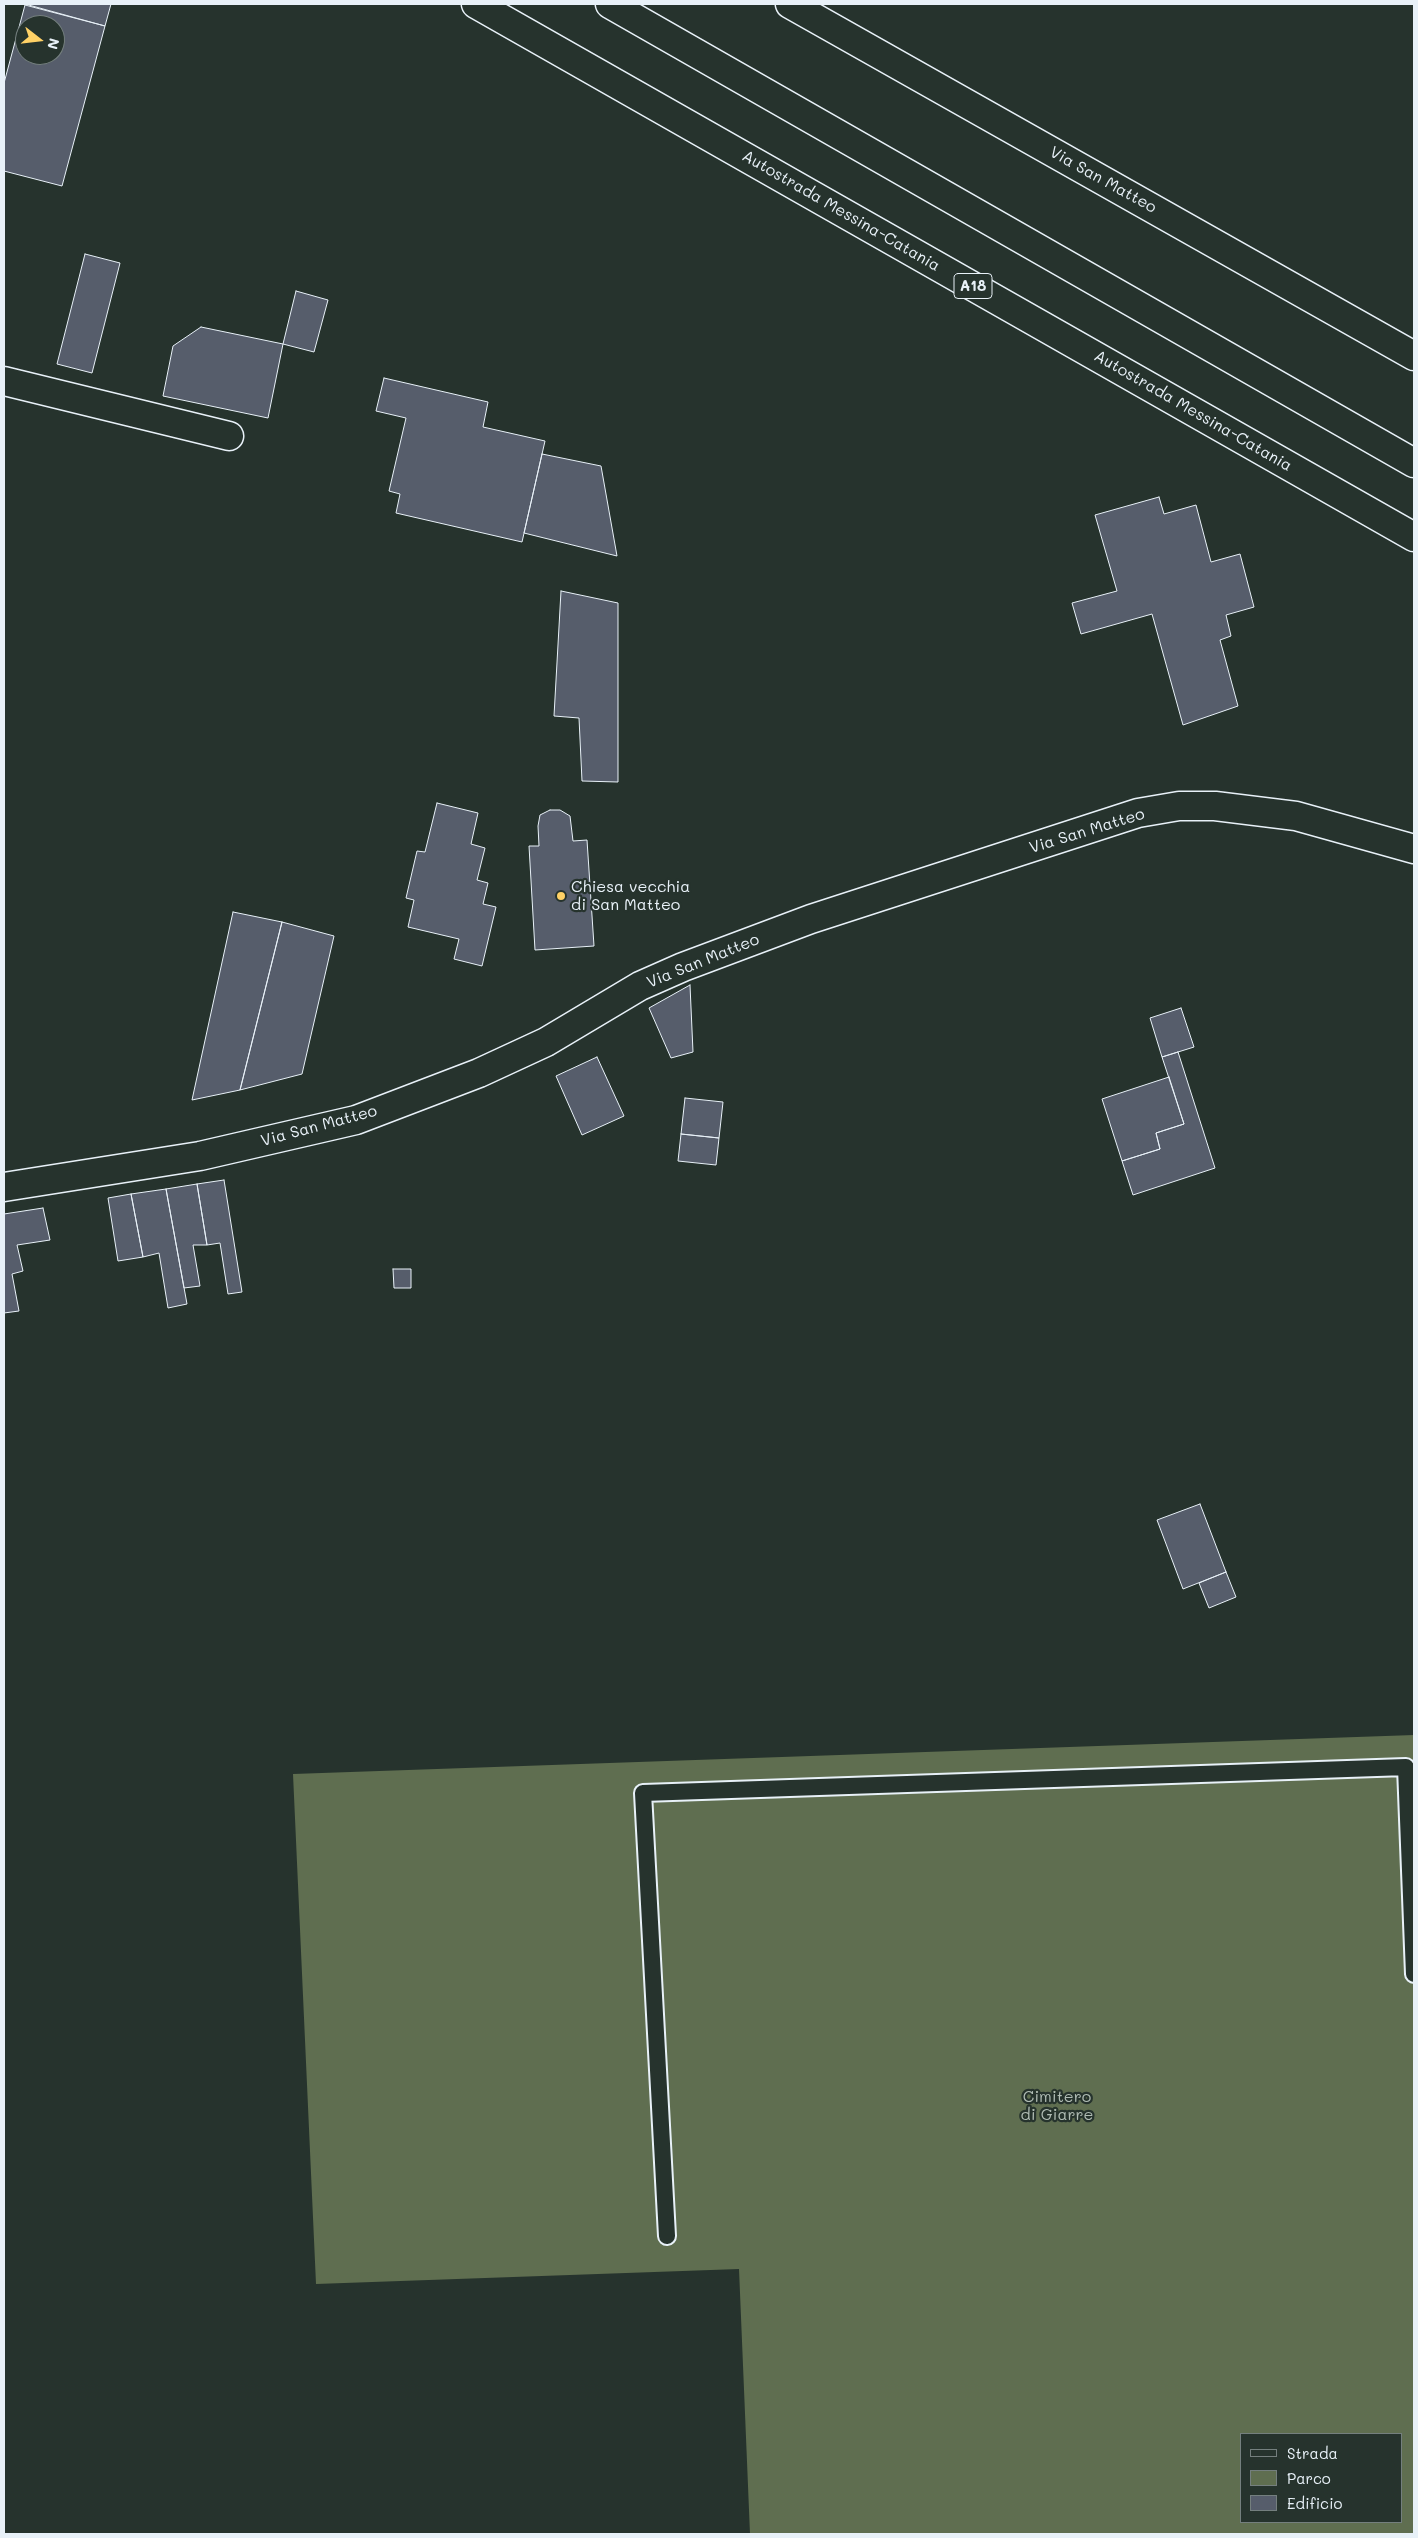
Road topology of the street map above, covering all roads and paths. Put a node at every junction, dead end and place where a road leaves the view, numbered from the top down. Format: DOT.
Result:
graph roads {
  1 [pos="476,4"];
  2 [pos="610,4"];
  3 [pos="790,4"];
  4 [pos="1414,356"];
  5 [pos="4,382"];
  6 [pos="229,436"];
  7 [pos="1414,463"];
  8 [pos="1414,537"];
  9 [pos="1414,849"];
  10 [pos="4,1187"];
  11 [pos="1414,1974"];
  12 [pos="667,2236"];
  1 -- 8 [label="main road, Autostrada Messina-Catania / A18"];
  2 -- 7 [label="main road"];
  3 -- 4 [label="main road, Via San Matteo"];
  5 -- 6 [label="main road"];
  9 -- 10 [label="main road, Via San Matteo"];
  11 -- 12 [label="lane"];
}
